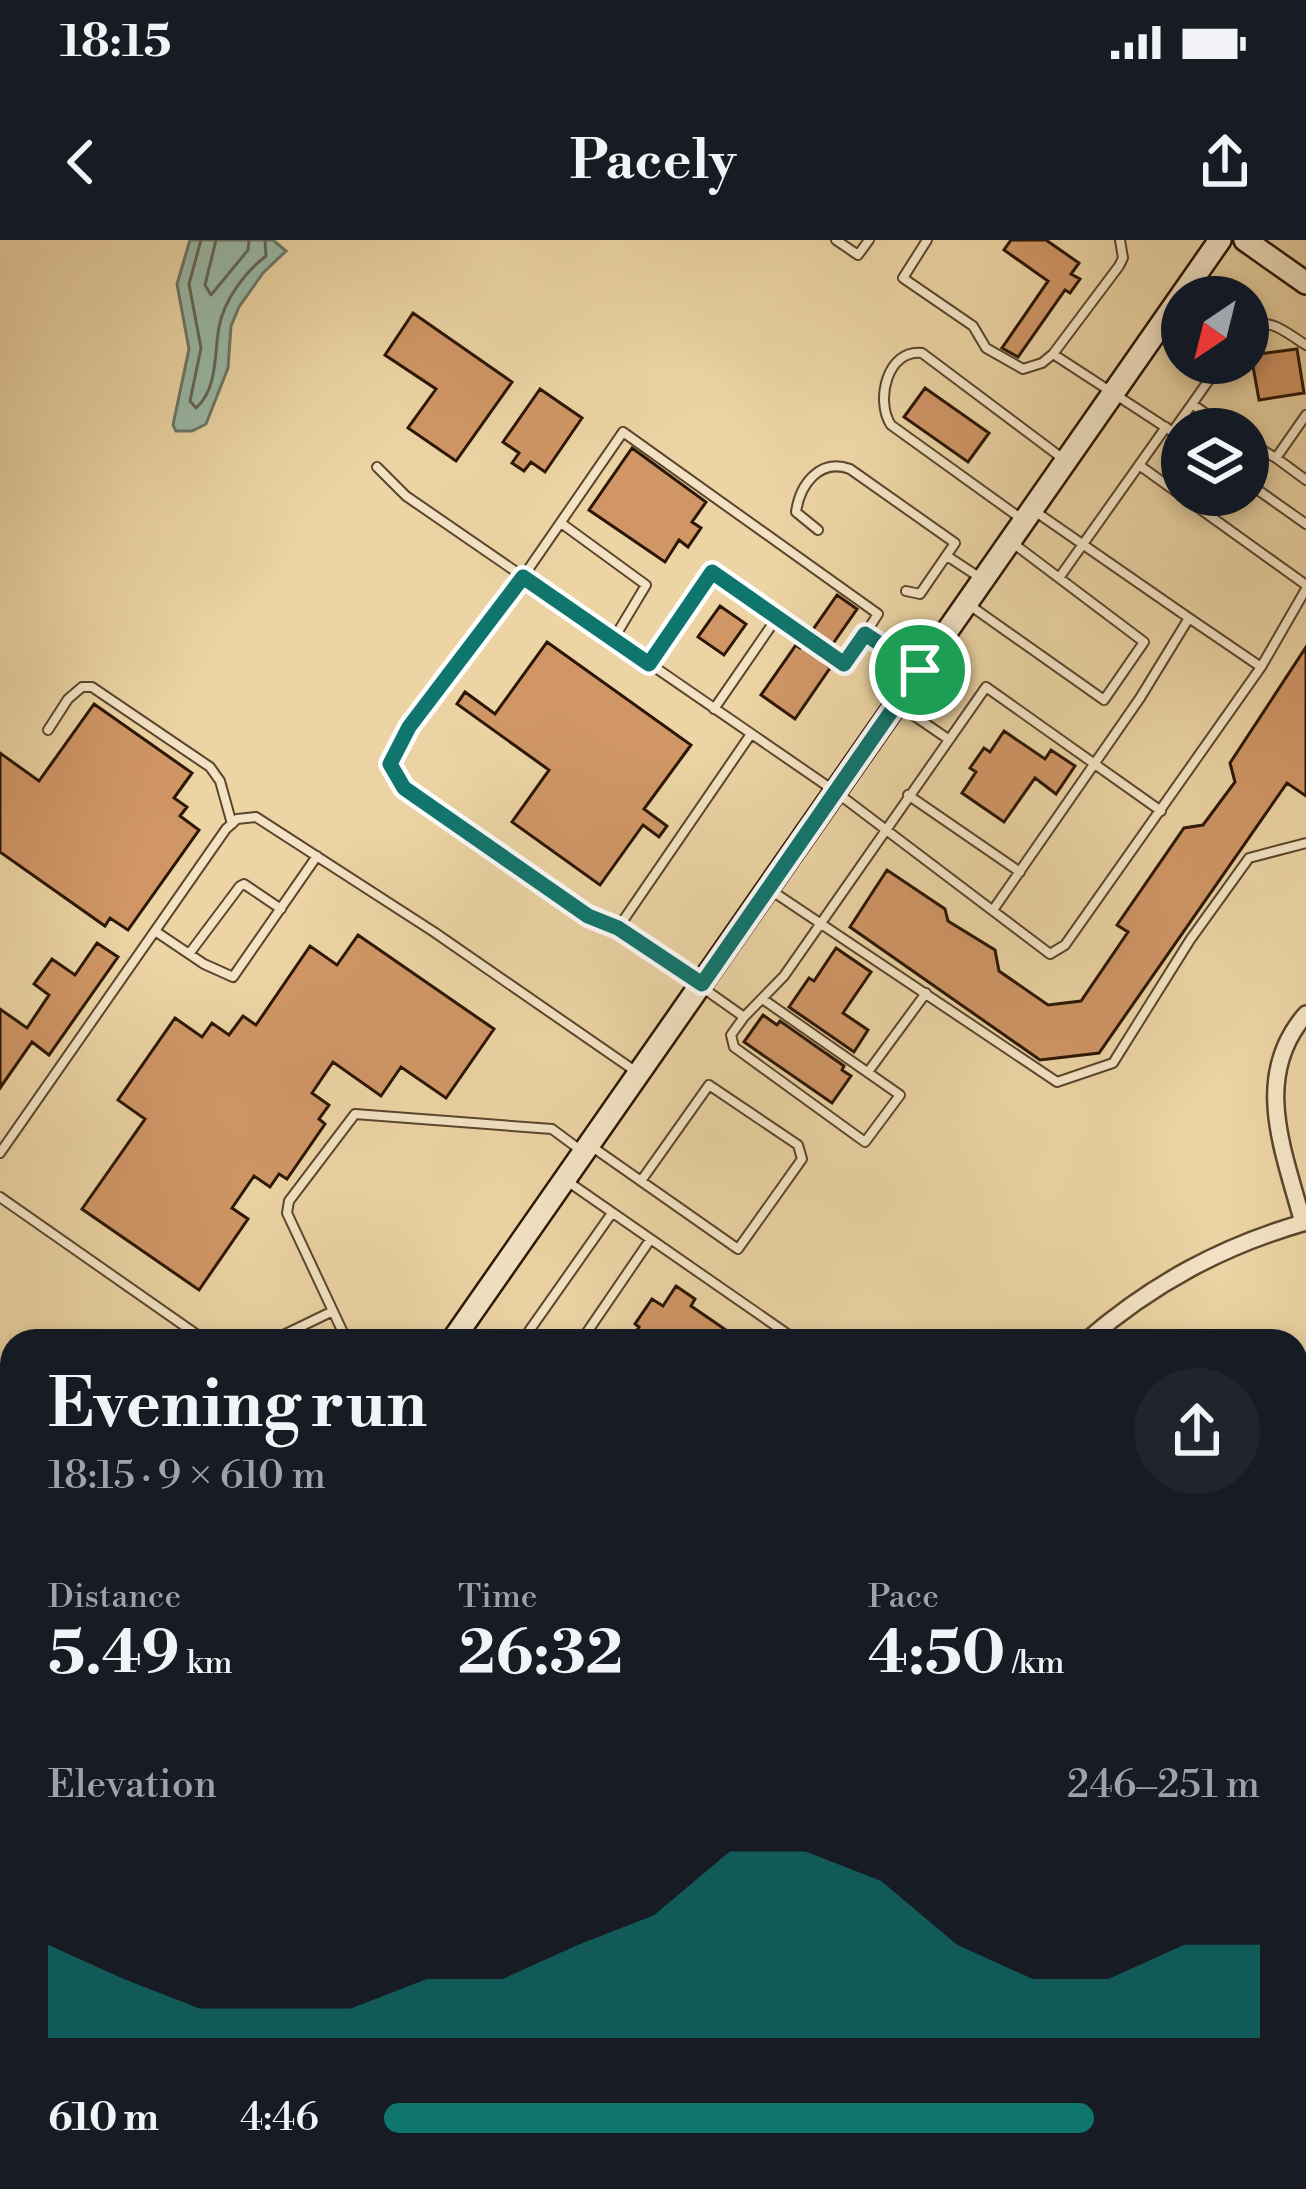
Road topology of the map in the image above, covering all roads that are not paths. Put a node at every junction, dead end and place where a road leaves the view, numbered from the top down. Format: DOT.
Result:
graph roads {
  1 [pos="836,240"];
  2 [pos="868,240"];
  3 [pos="927,240"];
  4 [pos="1120,240"];
  5 [pos="1220,240"];
  6 [pos="1245,240"];
  7 [pos="1306,283"];
  8 [pos="1269,323"];
  9 [pos="1306,345"];
  10 [pos="1053,354"];
  11 [pos="1206,384"];
  12 [pos="1114,391"];
  13 [pos="1192,404"];
  14 [pos="1188,408"];
  15 [pos="1198,408"];
  16 [pos="1304,420"];
  17 [pos="1161,423"];
  18 [pos="1161,439"];
  19 [pos="1269,454"];
  20 [pos="1276,458"];
  21 [pos="1066,461"];
  22 [pos="1139,465"];
  23 [pos="377,467"];
  24 [pos="1306,480"];
  25 [pos="1269,498"];
  26 [pos="1028,515"];
  27 [pos="561,523"];
  28 [pos="1306,524"];
  29 [pos="818,530"];
  30 [pos="1010,541"];
  31 [pos="1083,544"];
  32 [pos="946,556"];
  33 [pos="523,577"];
  34 [pos="1058,578"];
  35 [pos="983,580"];
  36 [pos="1306,587"];
  37 [pos="906,590"];
  38 [pos="967,603"];
  39 [pos="778,616"];
  40 [pos="1189,618"];
  41 [pos="865,634"];
  42 [pos="613,640"];
  43 [pos="649,664"];
  44 [pos="1261,667"];
  45 [pos="920,670"];
  46 [pos="897,704"];
  47 [pos="714,709"];
  48 [pos="48,730"];
  49 [pos="751,734"];
  50 [pos="948,739"];
  51 [pos="1095,764"];
  52 [pos="836,792"];
  53 [pos="908,795"];
  54 [pos="1162,811"];
  55 [pos="232,824"];
  56 [pos="884,829"];
  57 [pos="1306,842"];
  58 [pos="316,856"];
  59 [pos="1020,872"];
  60 [pos="768,889"];
  61 [pos="281,909"];
  62 [pos="993,910"];
  63 [pos="821,923"];
  64 [pos="618,928"];
  65 [pos="155,931"];
  66 [pos="189,954"];
  67 [pos="702,984"];
  68 [pos="926,993"];
  69 [pos="764,1000"];
  70 [pos="1306,1014"];
  71 [pos="744,1017"];
  72 [pos="868,1072"];
  73 [pos="639,1074"];
  74 [pos="587,1149"];
  75 [pos="0,1153"];
  76 [pos="566,1180"];
  77 [pos="641,1181"];
  78 [pos="0,1197"];
  79 [pos="612,1213"];
  80 [pos="1305,1222"];
  81 [pos="650,1240"];
  82 [pos="333,1311"];
  83 [pos="189,1329"];
  84 [pos="296,1329"];
  85 [pos="341,1329"];
  86 [pos="461,1329"];
  87 [pos="530,1329"];
  88 [pos="588,1329"];
  89 [pos="780,1329"];
  90 [pos="1101,1329"];
  1 -- 2 [label="lane"];
  3 -- 10 [label="lane"];
  4 -- 10 [label="lane"];
  5 -- 12 [label="main road"];
  6 -- 7 [label="main road"];
  8 -- 9 [label="lane"];
  10 -- 12 [label="lane"];
  11 -- 13 [label="lane"];
  12 -- 17 [label="lane"];
  12 -- 21 [label="main road"];
  13 -- 14 [label="lane"];
  13 -- 15 [label="lane"];
  16 -- 20 [label="lane"];
  18 -- 22 [label="lane"];
  19 -- 20 [label="lane"];
  20 -- 24 [label="lane"];
  21 -- 26 [label="main road"];
  21 -- 26 [label="lane"];
  22 -- 31 [label="lane"];
  22 -- 36 [label="lane"];
  23 -- 33 [label="lane"];
  25 -- 28 [label="lane"];
  26 -- 30 [label="main road"];
  26 -- 31 [label="lane"];
  27 -- 33 [label="lane"];
  27 -- 41 [label="lane"];
  27 -- 42 [label="lane"];
  29 -- 32 [label="lane"];
  30 -- 34 [label="lane"];
  30 -- 35 [label="main road"];
  31 -- 34 [label="lane"];
  31 -- 40 [label="lane"];
  32 -- 35 [label="lane"];
  32 -- 37 [label="lane"];
  33 -- 42 [label="lane"];
  33 -- 64 [label="lane"];
  34 -- 38 [label="lane"];
  35 -- 38 [label="main road"];
  36 -- 44 [label="lane"];
  38 -- 45 [label="main road"];
  39 -- 41 [label="lane"];
  39 -- 43 [label="lane"];
  39 -- 47 [label="lane"];
  40 -- 44 [label="lane"];
  40 -- 51 [label="lane"];
  41 -- 45 [label="lane"];
  42 -- 43 [label="lane"];
  43 -- 47 [label="lane"];
  44 -- 54 [label="lane"];
  45 -- 46 [label="main road"];
  46 -- 50 [label="lane"];
  46 -- 52 [label="main road"];
  47 -- 49 [label="lane"];
  48 -- 55 [label="lane"];
  49 -- 52 [label="lane"];
  49 -- 64 [label="lane"];
  50 -- 51 [label="lane"];
  50 -- 53 [label="lane"];
  51 -- 54 [label="lane"];
  51 -- 59 [label="lane"];
  52 -- 56 [label="lane"];
  52 -- 60 [label="main road"];
  53 -- 56 [label="lane"];
  53 -- 59 [label="lane"];
  54 -- 62 [label="lane"];
  55 -- 58 [label="lane"];
  55 -- 65 [label="lane"];
  56 -- 62 [label="lane"];
  56 -- 63 [label="lane"];
  57 -- 68 [label="lane"];
  58 -- 61 [label="lane"];
  58 -- 73 [label="lane"];
  59 -- 62 [label="lane"];
  60 -- 63 [label="lane"];
  60 -- 67 [label="main road"];
  61 -- 66 [label="lane"];
  61 -- 66 [label="lane"];
  63 -- 68 [label="lane"];
  63 -- 69 [label="lane"];
  64 -- 67 [label="lane"];
  65 -- 66 [label="lane"];
  65 -- 75 [label="lane"];
  67 -- 71 [label="lane"];
  67 -- 73 [label="main road"];
  68 -- 72 [label="lane"];
  69 -- 71 [label="lane"];
  69 -- 72 [label="lane"];
  70 -- 80 [label="street"];
  71 -- 72 [label="lane"];
  73 -- 74 [label="main road"];
  74 -- 76 [label="main road"];
  74 -- 77 [label="lane"];
  74 -- 82 [label="lane"];
  76 -- 79 [label="lane"];
  76 -- 86 [label="main road"];
  77 -- 77 [label="lane"];
  78 -- 83 [label="lane"];
  79 -- 81 [label="lane"];
  79 -- 87 [label="lane"];
  80 -- 90 [label="street"];
  81 -- 88 [label="lane"];
  81 -- 89 [label="lane"];
  82 -- 84 [label="lane"];
  82 -- 85 [label="lane"];
}
